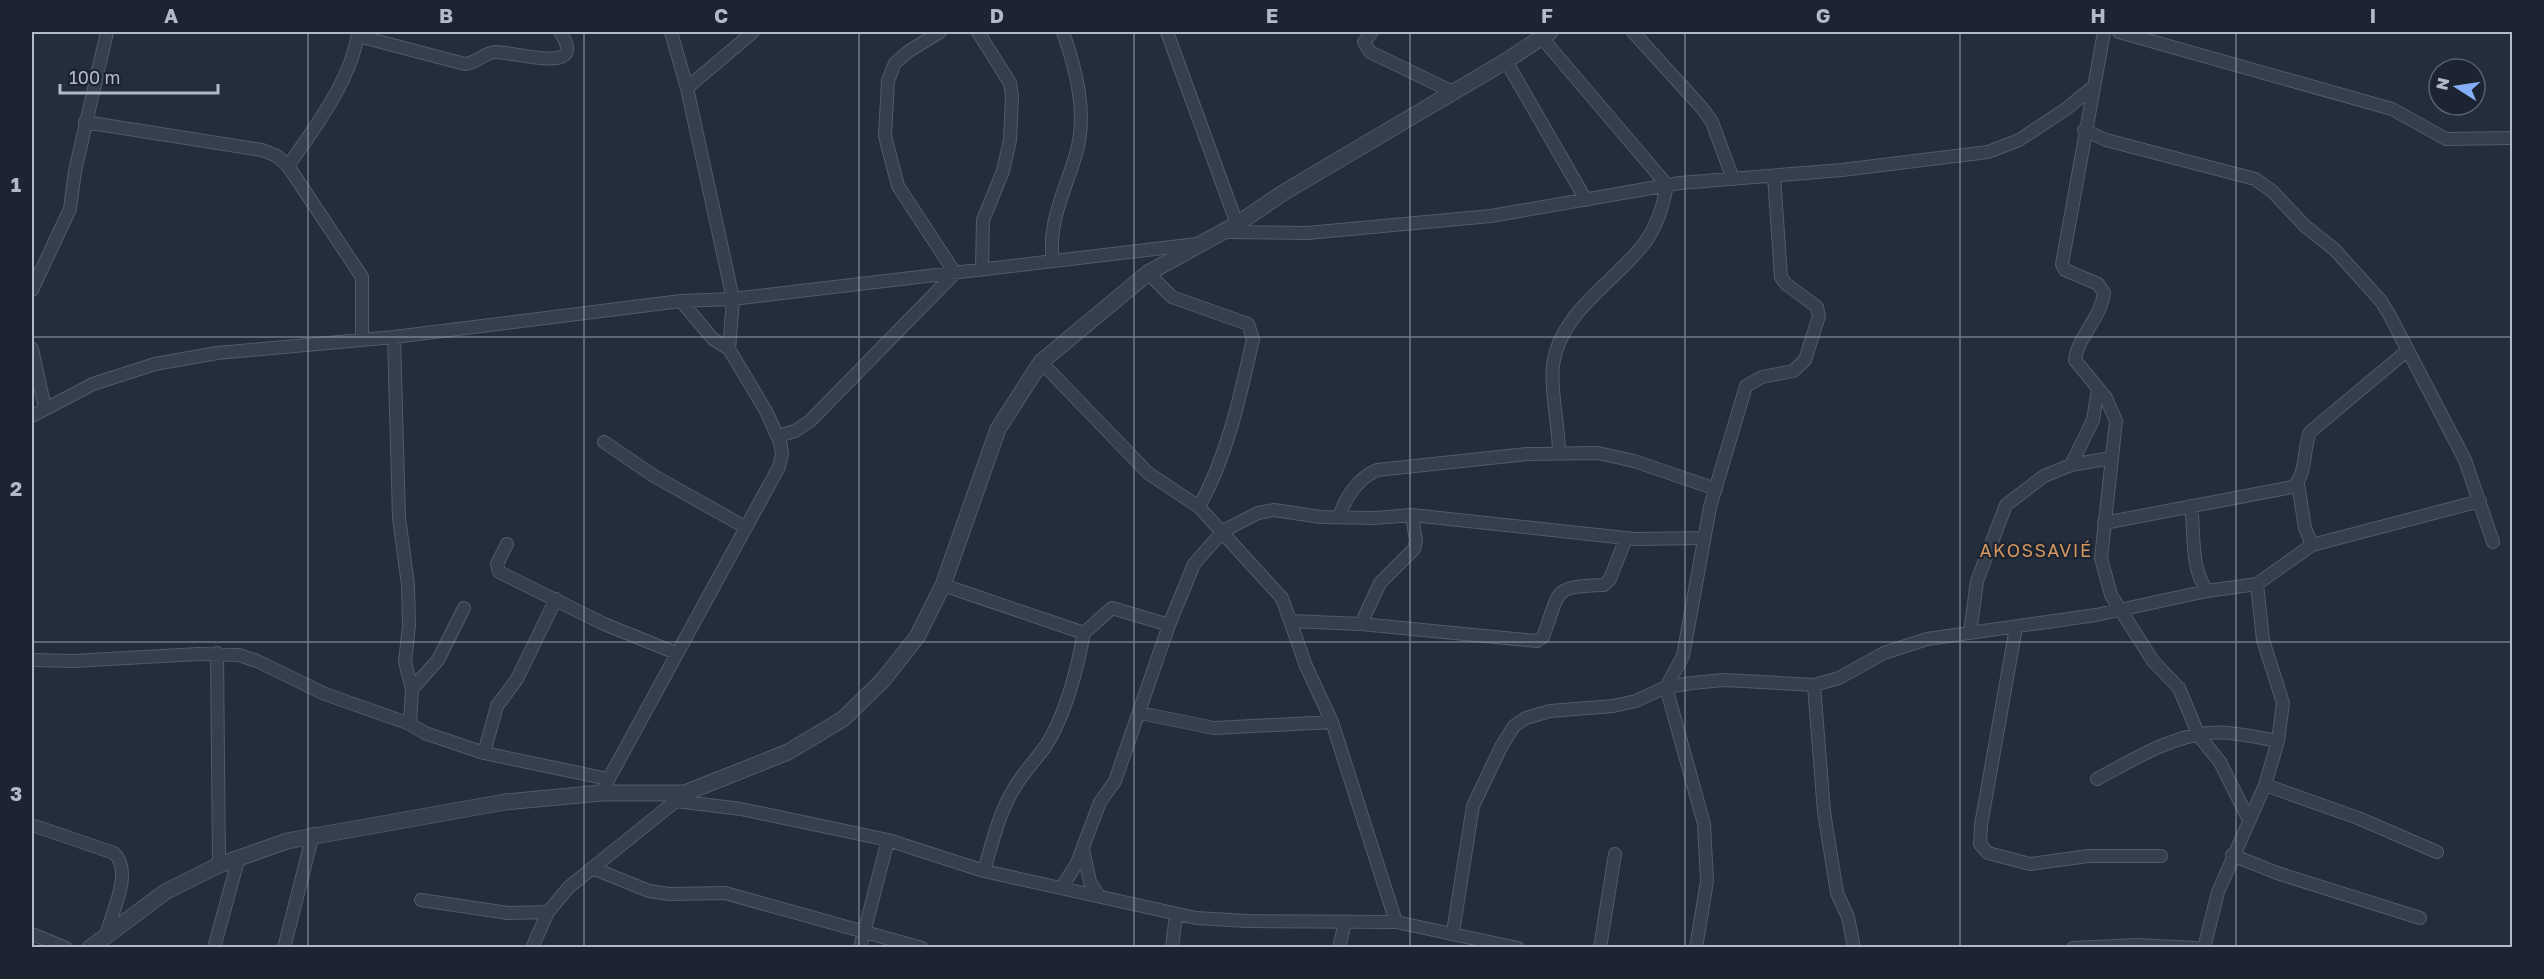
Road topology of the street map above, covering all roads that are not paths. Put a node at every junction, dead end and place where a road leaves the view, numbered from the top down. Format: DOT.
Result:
graph roads {
  1 [pos="106,32"];
  2 [pos="560,32"];
  3 [pos="671,32"];
  4 [pos="753,32"];
  5 [pos="940,32"];
  6 [pos="978,32"];
  7 [pos="1063,32"];
  8 [pos="1167,32"];
  9 [pos="1372,32"];
  10 [pos="1633,32"];
  11 [pos="2104,32"];
  12 [pos="2119,32"];
  13 [pos="358,34"];
  14 [pos="1546,35"];
  15 [pos="1506,61"];
  16 [pos="2093,87"];
  17 [pos="687,88"];
  18 [pos="1453,92"];
  19 [pos="85,122"];
  20 [pos="2084,130"];
  21 [pos="2512,138"];
  22 [pos="288,166"];
  23 [pos="1774,176"];
  24 [pos="1733,179"];
  25 [pos="1667,186"];
  26 [pos="1586,200"];
  27 [pos="1237,224"];
  28 [pos="1221,231"];
  29 [pos="1198,243"];
  30 [pos="1053,261"];
  31 [pos="982,269"];
  32 [pos="955,273"];
  33 [pos="1148,273"];
  34 [pos="32,290"];
  35 [pos="733,299"];
  36 [pos="681,301"];
  37 [pos="394,337"];
  38 [pos="362,340"];
  39 [pos="32,349"];
  40 [pos="729,349"];
  41 [pos="2408,350"];
  42 [pos="1041,362"];
  43 [pos="2098,389"];
  44 [pos="45,408"];
  45 [pos="32,416"];
  46 [pos="778,436"];
  47 [pos="603,442"];
  48 [pos="1560,452"];
  49 [pos="2111,458"];
  50 [pos="2072,465"];
  51 [pos="2298,484"];
  52 [pos="1716,489"];
  53 [pos="2480,501"];
  54 [pos="2191,506"];
  55 [pos="1199,507"];
  56 [pos="1412,515"];
  57 [pos="1339,517"];
  58 [pos="2104,523"];
  59 [pos="745,526"];
  60 [pos="1223,531"];
  61 [pos="1626,538"];
  62 [pos="1704,538"];
  63 [pos="2493,542"];
  64 [pos="507,544"];
  65 [pos="2312,545"];
  66 [pos="2257,584"];
  67 [pos="943,585"];
  68 [pos="2207,591"];
  69 [pos="556,599"];
  70 [pos="464,608"];
  71 [pos="2120,610"];
  72 [pos="1291,621"];
  73 [pos="1361,624"];
  74 [pos="1169,625"];
  75 [pos="2016,627"];
  76 [pos="1084,633"];
  77 [pos="1970,633"];
  78 [pos="217,653"];
  79 [pos="676,653"];
  80 [pos="32,660"];
  81 [pos="1814,685"];
  82 [pos="1666,687"];
  83 [pos="412,689"];
  84 [pos="1140,714"];
  85 [pos="1332,722"];
  86 [pos="410,724"];
  87 [pos="2199,736"];
  88 [pos="2278,741"];
  89 [pos="484,753"];
  90 [pos="2097,779"];
  91 [pos="2265,785"];
  92 [pos="604,786"];
  93 [pos="680,797"];
  94 [pos="2248,819"];
  95 [pos="32,825"];
  96 [pos="313,834"];
  97 [pos="888,840"];
  98 [pos="1083,848"];
  99 [pos="2437,852"];
  100 [pos="1615,854"];
  101 [pos="2232,855"];
  102 [pos="2161,856"];
  103 [pos="239,857"];
  104 [pos="219,865"];
  105 [pos="592,868"];
  106 [pos="984,871"];
  107 [pos="1062,887"];
  108 [pos="1099,896"];
  109 [pos="421,900"];
  110 [pos="548,912"];
  111 [pos="1176,914"];
  112 [pos="2420,918"];
  113 [pos="1345,922"];
  114 [pos="1396,922"];
  115 [pos="864,930"];
  116 [pos="107,932"];
  117 [pos="1453,932"];
  118 [pos="32,934"];
  119 [pos="66,948"];
  120 [pos="90,948"];
  121 [pos="214,948"];
  122 [pos="284,948"];
  123 [pos="532,948"];
  124 [pos="860,948"];
  125 [pos="922,948"];
  126 [pos="1172,948"];
  127 [pos="1339,948"];
  128 [pos="1518,948"];
  129 [pos="1600,948"];
  130 [pos="1696,948"];
  131 [pos="1854,948"];
  132 [pos="2073,948"];
  133 [pos="2196,948"];
  134 [pos="2204,948"];
  1 -- 19 [label="street"];
  2 -- 13 [label="street"];
  3 -- 17 [label="street"];
  4 -- 17 [label="street"];
  5 -- 32 [label="street"];
  6 -- 31 [label="street"];
  7 -- 30 [label="street"];
  8 -- 27 [label="street"];
  9 -- 18 [label="street"];
  10 -- 24 [label="street"];
  11 -- 16 [label="street"];
  12 -- 21 [label="street"];
  13 -- 22 [label="street"];
  14 -- 15 [label="street"];
  14 -- 25 [label="street"];
  15 -- 18 [label="street"];
  15 -- 26 [label="street"];
  16 -- 20 [label="street"];
  16 -- 23 [label="street"];
  17 -- 35 [label="street"];
  18 -- 27 [label="street"];
  19 -- 22 [label="street"];
  19 -- 34 [label="street"];
  20 -- 41 [label="street"];
  20 -- 43 [label="street"];
  22 -- 38 [label="street"];
  23 -- 24 [label="street"];
  23 -- 52 [label="street"];
  24 -- 25 [label="street"];
  25 -- 26 [label="street"];
  25 -- 48 [label="street"];
  26 -- 28 [label="street"];
  27 -- 28 [label="street"];
  28 -- 29 [label="street"];
  29 -- 30 [label="street"];
  29 -- 33 [label="street"];
  30 -- 31 [label="street"];
  31 -- 32 [label="street"];
  32 -- 35 [label="street"];
  32 -- 46 [label="street"];
  33 -- 42 [label="street"];
  33 -- 55 [label="street"];
  35 -- 36 [label="street"];
  35 -- 40 [label="street"];
  36 -- 37 [label="street"];
  36 -- 40 [label="street"];
  37 -- 38 [label="street"];
  37 -- 83 [label="street"];
  38 -- 44 [label="street"];
  39 -- 44 [label="street"];
  40 -- 46 [label="street"];
  41 -- 51 [label="street"];
  41 -- 53 [label="street"];
  42 -- 55 [label="street"];
  42 -- 67 [label="street"];
  43 -- 49 [label="street"];
  43 -- 50 [label="street"];
  44 -- 45 [label="street"];
  46 -- 59 [label="street"];
  47 -- 59 [label="street"];
  48 -- 52 [label="street"];
  48 -- 57 [label="street"];
  49 -- 50 [label="street"];
  49 -- 58 [label="street"];
  50 -- 77 [label="street"];
  51 -- 54 [label="street"];
  51 -- 65 [label="street"];
  52 -- 62 [label="street"];
  53 -- 63 [label="street"];
  53 -- 65 [label="street"];
  54 -- 58 [label="street"];
  54 -- 68 [label="street"];
  55 -- 60 [label="street"];
  56 -- 57 [label="street"];
  56 -- 61 [label="street"];
  56 -- 73 [label="street"];
  57 -- 60 [label="street"];
  58 -- 71 [label="street"];
  59 -- 79 [label="street"];
  60 -- 72 [label="street"];
  60 -- 74 [label="street"];
  61 -- 62 [label="street"];
  61 -- 73 [label="street"];
  62 -- 82 [label="street"];
  64 -- 69 [label="street"];
  65 -- 66 [label="street"];
  66 -- 68 [label="street"];
  66 -- 88 [label="street"];
  67 -- 76 [label="street"];
  67 -- 93 [label="street"];
  68 -- 71 [label="street"];
  69 -- 79 [label="street"];
  69 -- 89 [label="street"];
  70 -- 83 [label="street"];
  71 -- 75 [label="street"];
  71 -- 87 [label="street"];
  72 -- 73 [label="street"];
  72 -- 85 [label="street"];
  74 -- 76 [label="street"];
  74 -- 84 [label="street"];
  75 -- 77 [label="street"];
  75 -- 102 [label="street"];
  76 -- 106 [label="street"];
  77 -- 81 [label="street"];
  78 -- 80 [label="street"];
  78 -- 86 [label="street"];
  78 -- 104 [label="street"];
  79 -- 92 [label="street"];
  81 -- 82 [label="street"];
  81 -- 131 [label="street"];
  82 -- 117 [label="street"];
  82 -- 130 [label="street"];
  83 -- 86 [label="street"];
  84 -- 85 [label="street"];
  84 -- 98 [label="street"];
  85 -- 114 [label="street"];
  86 -- 89 [label="street"];
  87 -- 88 [label="street"];
  87 -- 90 [label="street"];
  87 -- 94 [label="street"];
  88 -- 91 [label="street"];
  89 -- 92 [label="street"];
  91 -- 94 [label="street"];
  91 -- 99 [label="street"];
  92 -- 93 [label="street"];
  92 -- 96 [label="street"];
  93 -- 97 [label="street"];
  93 -- 105 [label="street"];
  94 -- 101 [label="street"];
  95 -- 116 [label="street"];
  96 -- 103 [label="street"];
  96 -- 122 [label="street"];
  97 -- 106 [label="street"];
  97 -- 115 [label="street"];
  98 -- 107 [label="street"];
  98 -- 108 [label="street"];
  100 -- 129 [label="street"];
  101 -- 112 [label="street"];
  101 -- 134 [label="street"];
  103 -- 104 [label="street"];
  103 -- 121 [label="street"];
  104 -- 116 [label="street"];
  105 -- 110 [label="street"];
  105 -- 115 [label="street"];
  106 -- 107 [label="street"];
  107 -- 108 [label="street"];
  108 -- 111 [label="street"];
  109 -- 110 [label="street"];
  110 -- 123 [label="street"];
  111 -- 113 [label="street"];
  111 -- 126 [label="street"];
  113 -- 114 [label="street"];
  113 -- 127 [label="street"];
  114 -- 117 [label="street"];
  115 -- 124 [label="street"];
  115 -- 125 [label="street"];
  116 -- 120 [label="street"];
  117 -- 128 [label="street"];
  118 -- 119 [label="street"];
  132 -- 133 [label="street"];
}
